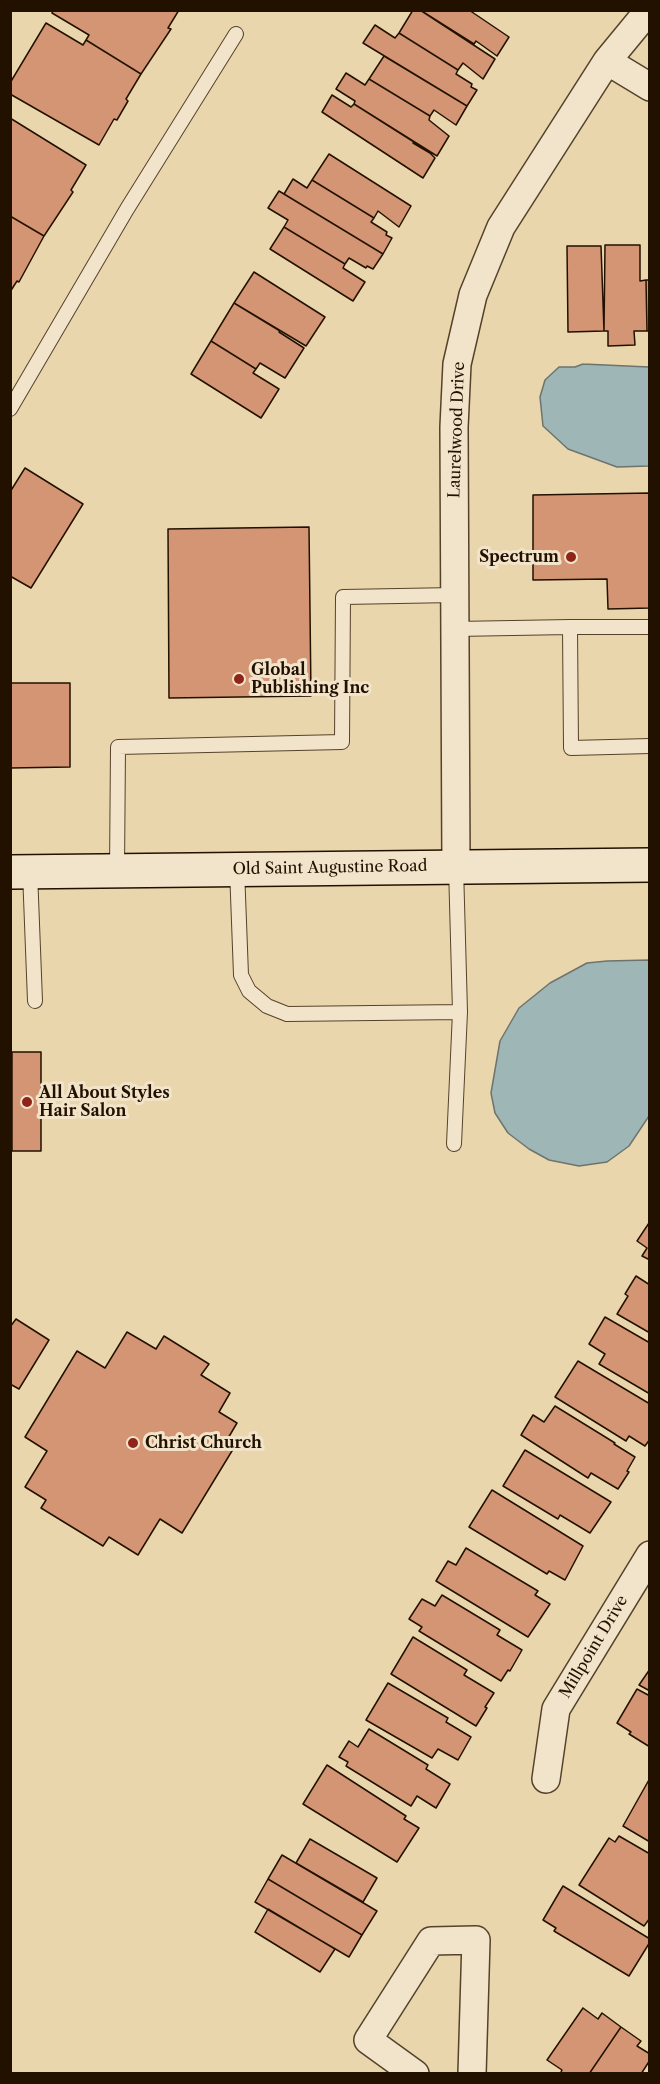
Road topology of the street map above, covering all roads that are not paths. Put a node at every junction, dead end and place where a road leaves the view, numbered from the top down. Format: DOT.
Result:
graph roads {
  1 [pos="649,10"];
  2 [pos="236,34"];
  3 [pos="608,60"];
  4 [pos="650,87"];
  5 [pos="10,409"];
  6 [pos="455,595"];
  7 [pos="570,627"];
  8 [pos="650,627"];
  9 [pos="455,629"];
  10 [pos="650,746"];
  11 [pos="650,865"];
  12 [pos="456,867"];
  13 [pos="237,869"];
  14 [pos="117,870"];
  15 [pos="20,872"];
  16 [pos="35,1001"];
  17 [pos="460,1012"];
  18 [pos="454,1144"];
  19 [pos="650,1555"];
  20 [pos="546,1779"];
  21 [pos="415,2073"];
  22 [pos="472,2073"];
  1 -- 3 [label="street, Laurelwood Drive"];
  2 -- 5 [label="lane"];
  3 -- 4 [label="street"];
  3 -- 6 [label="street, Laurelwood Drive"];
  6 -- 9 [label="street, Laurelwood Drive"];
  6 -- 14 [label="lane"];
  7 -- 8 [label="lane"];
  7 -- 9 [label="lane"];
  7 -- 10 [label="lane"];
  9 -- 12 [label="street, Laurelwood Drive"];
  11 -- 12 [label="main road, Old Saint Augustine Road"];
  12 -- 13 [label="main road, Old Saint Augustine Road"];
  12 -- 17 [label="lane"];
  13 -- 14 [label="main road, Old Saint Augustine Road"];
  13 -- 17 [label="lane"];
  14 -- 15 [label="main road, Old Saint Augustine Road"];
  15 -- 16 [label="lane"];
  17 -- 18 [label="lane"];
  19 -- 20 [label="street, Millpoint Drive"];
  21 -- 22 [label="street"];
}
